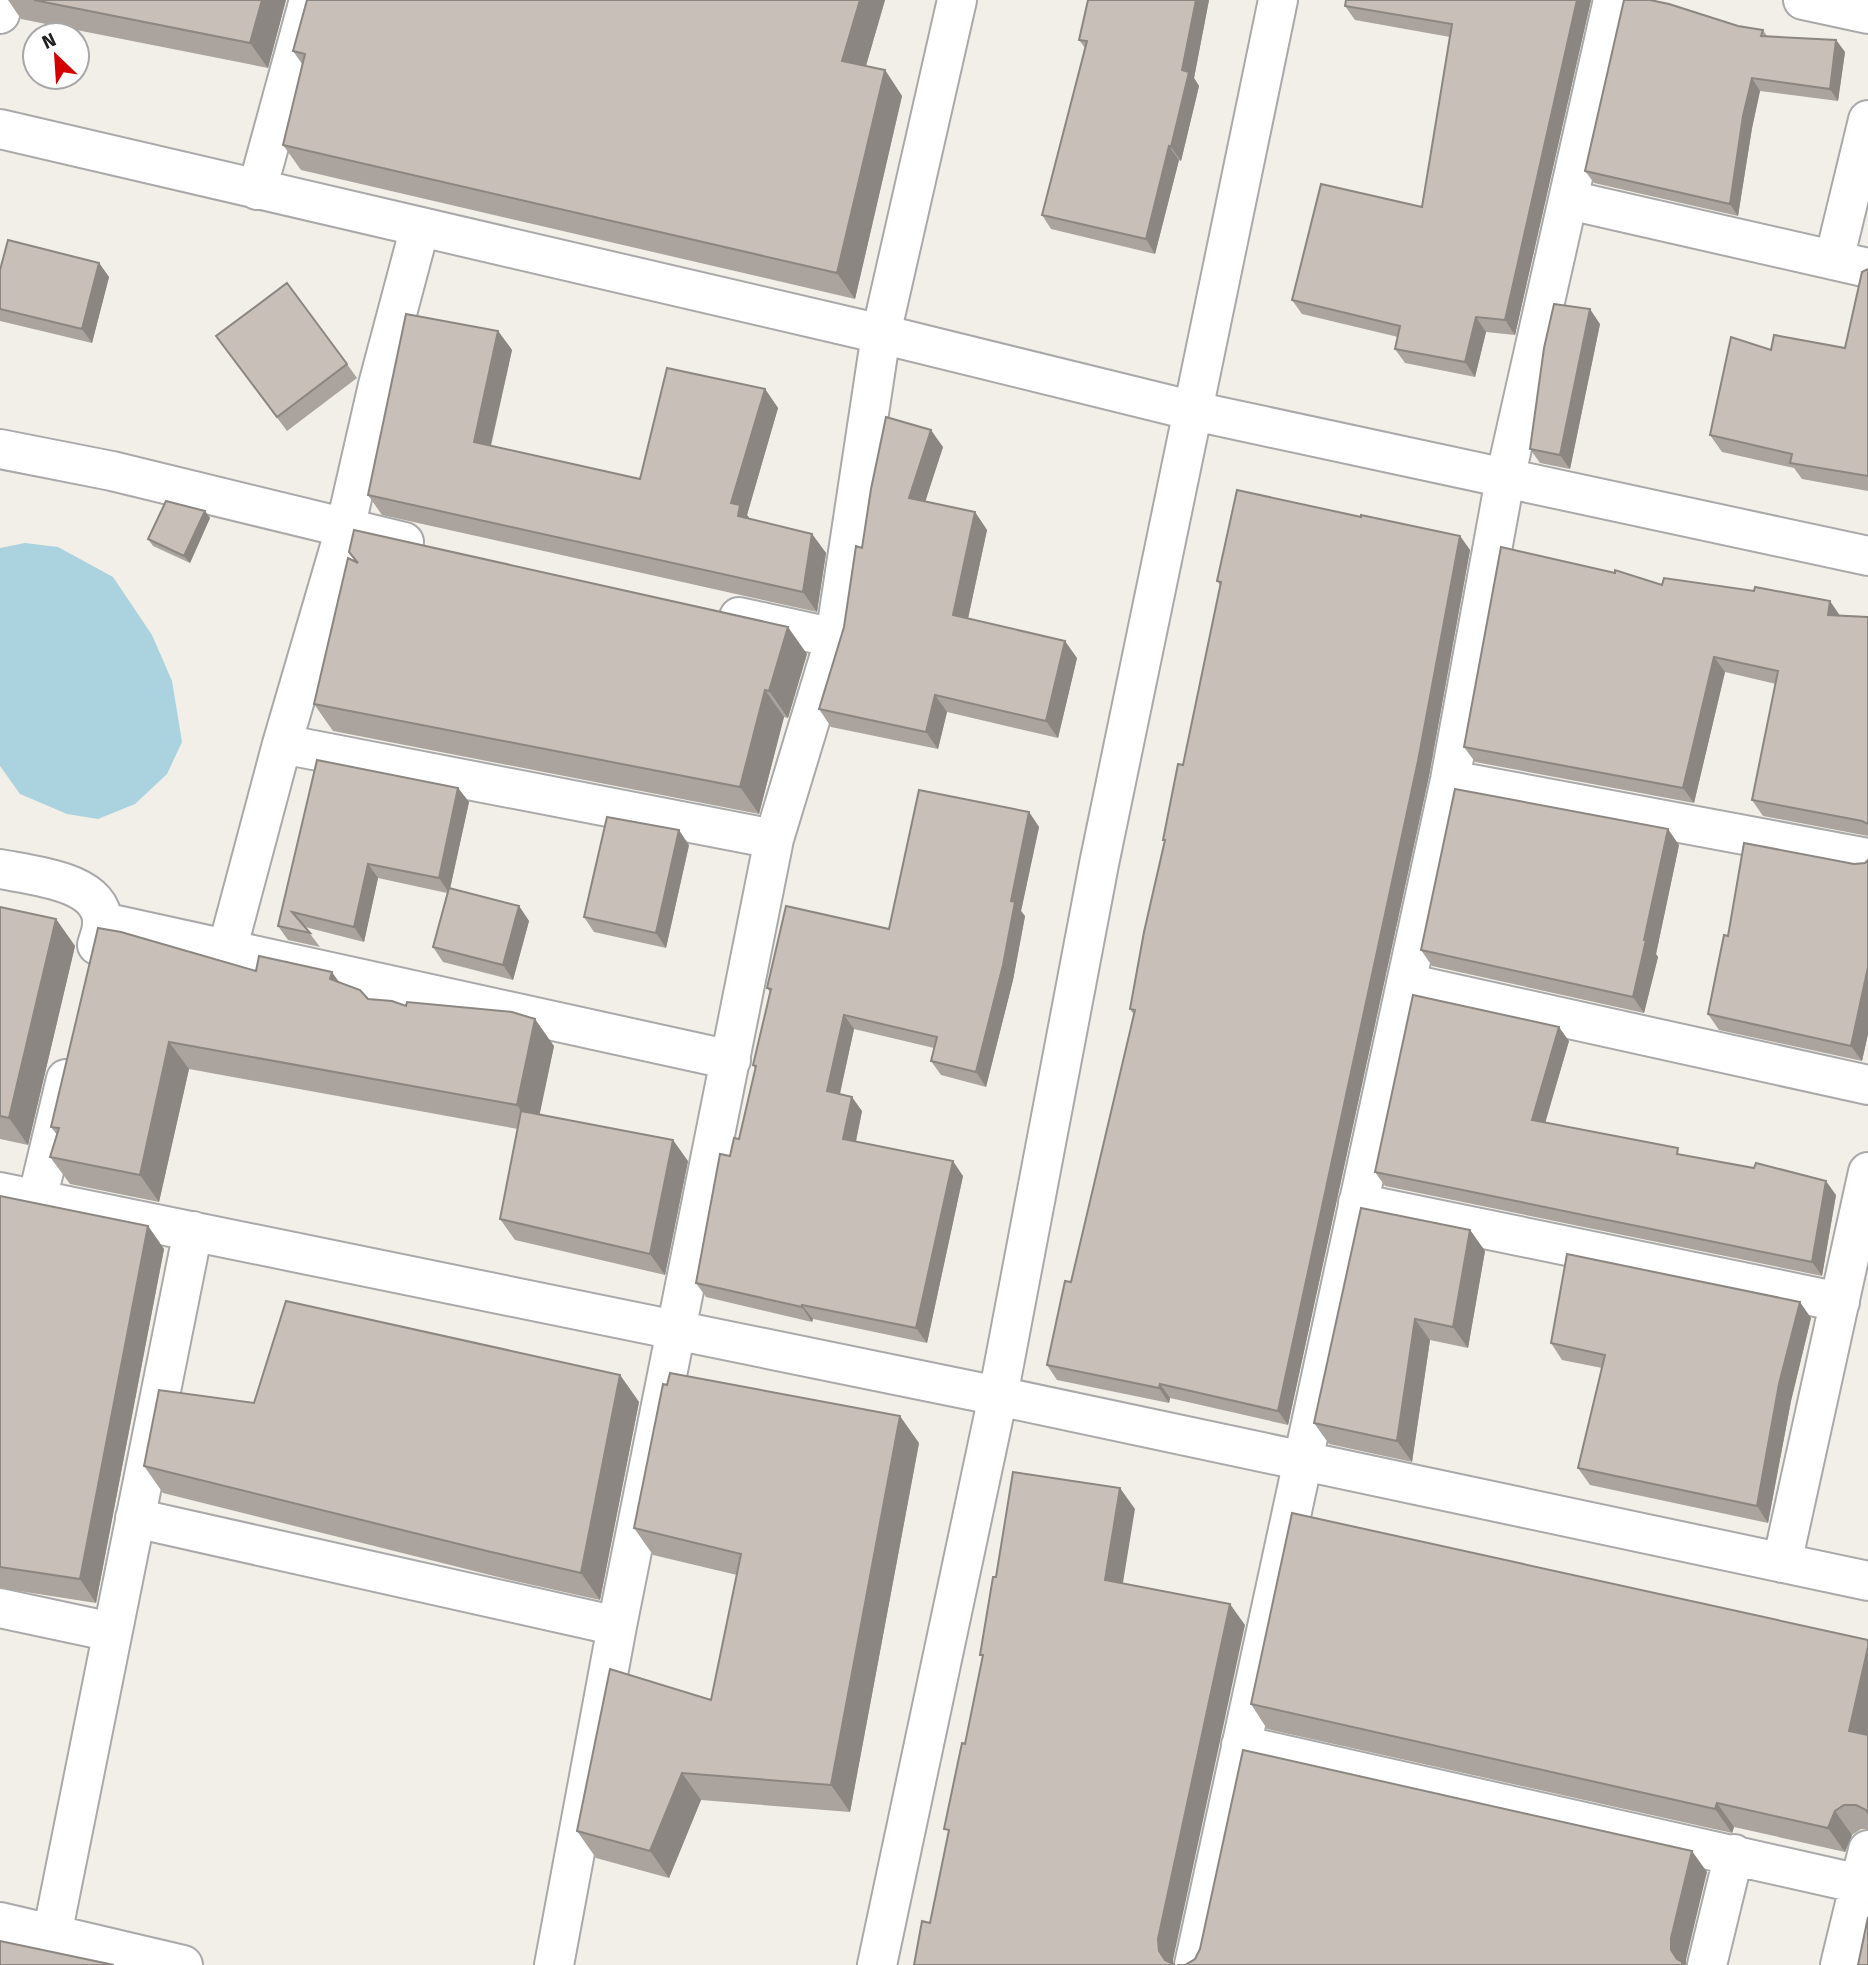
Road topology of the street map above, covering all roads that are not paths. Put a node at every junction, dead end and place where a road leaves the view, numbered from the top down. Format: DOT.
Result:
graph roads {
  1 [pos="4,0"];
  2 [pos="309,0"];
  3 [pos="957,0"];
  4 [pos="1278,0"];
  5 [pos="1613,0"];
  6 [pos="1803,0"];
  7 [pos="0,14"];
  8 [pos="1868,14"];
  9 [pos="1868,120"];
  10 [pos="0,129"];
  11 [pos="257,190"];
  12 [pos="1569,200"];
  13 [pos="420,227"];
  14 [pos="1851,264"];
  15 [pos="881,334"];
  16 [pos="1194,411"];
  17 [pos="0,449"];
  18 [pos="1505,479"];
  19 [pos="345,529"];
  20 [pos="441,550"];
  21 [pos="1868,556"];
  22 [pos="699,608"];
  23 [pos="835,638"];
  24 [pos="282,744"];
  25 [pos="1450,780"];
  26 [pos="774,839"];
  27 [pos="1868,858"];
  28 [pos="0,869"];
  29 [pos="103,922"];
  30 [pos="227,950"];
  31 [pos="90,975"];
  32 [pos="1406,983"];
  33 [pos="75,1041"];
  34 [pos="731,1060"];
  35 [pos="1868,1085"];
  36 [pos="1867,1180"];
  37 [pos="0,1192"];
  38 [pos="37,1200"];
  39 [pos="1358,1203"];
  40 [pos="193,1231"];
  41 [pos="1840,1302"];
  42 [pos="678,1330"];
  43 [pos="998,1396"];
  44 [pos="1302,1460"];
  45 [pos="135,1518"];
  46 [pos="1782,1563"];
  47 [pos="1868,1581"];
  48 [pos="0,1608"];
  49 [pos="617,1626"];
  50 [pos="112,1632"];
  51 [pos="1241,1745"];
  52 [pos="1734,1854"];
  53 [pos="1864,1867"];
  54 [pos="0,1922"];
  55 [pos="52,1935"];
  56 [pos="1197,1964"];
  57 [pos="183,1965"];
  58 [pos="554,1965"];
  59 [pos="877,1965"];
  60 [pos="1707,1965"];
  61 [pos="1840,1965"];
  1 -- 7 [label="street"];
  2 -- 11 [label="street"];
  3 -- 15 [label="street"];
  4 -- 16 [label="street"];
  5 -- 12 [label="street"];
  6 -- 8 [label="street"];
  9 -- 14 [label="street"];
  10 -- 11 [label="street"];
  11 -- 13 [label="street"];
  12 -- 14 [label="street"];
  12 -- 18 [label="street"];
  13 -- 15 [label="street"];
  13 -- 19 [label="street"];
  15 -- 16 [label="street"];
  15 -- 23 [label="street"];
  16 -- 18 [label="street"];
  16 -- 43 [label="street"];
  17 -- 19 [label="street"];
  18 -- 21 [label="street"];
  18 -- 25 [label="street"];
  19 -- 20 [label="street"];
  19 -- 24 [label="street"];
  22 -- 23 [label="street"];
  23 -- 26 [label="street"];
  24 -- 26 [label="street"];
  24 -- 30 [label="street"];
  25 -- 27 [label="street"];
  25 -- 32 [label="street"];
  26 -- 34 [label="street"];
  28 -- 29 [label="street"];
  29 -- 30 [label="street"];
  29 -- 31 [label="street"];
  30 -- 34 [label="street"];
  32 -- 35 [label="street"];
  32 -- 39 [label="street"];
  33 -- 38 [label="street"];
  34 -- 42 [label="street"];
  36 -- 41 [label="street"];
  37 -- 38 [label="street"];
  38 -- 40 [label="street"];
  39 -- 41 [label="street"];
  39 -- 44 [label="street"];
  40 -- 42 [label="street"];
  40 -- 45 [label="street"];
  41 -- 46 [label="street"];
  42 -- 43 [label="street"];
  42 -- 49 [label="street"];
  43 -- 44 [label="street"];
  43 -- 59 [label="street"];
  44 -- 46 [label="street"];
  44 -- 51 [label="street"];
  45 -- 49 [label="street"];
  45 -- 50 [label="street"];
  46 -- 47 [label="street"];
  48 -- 50 [label="street"];
  49 -- 58 [label="street"];
  50 -- 55 [label="street"];
  51 -- 52 [label="street"];
  51 -- 56 [label="street"];
  52 -- 53 [label="street"];
  52 -- 60 [label="street"];
  53 -- 61 [label="street"];
  54 -- 55 [label="street"];
  55 -- 57 [label="street"];
}
